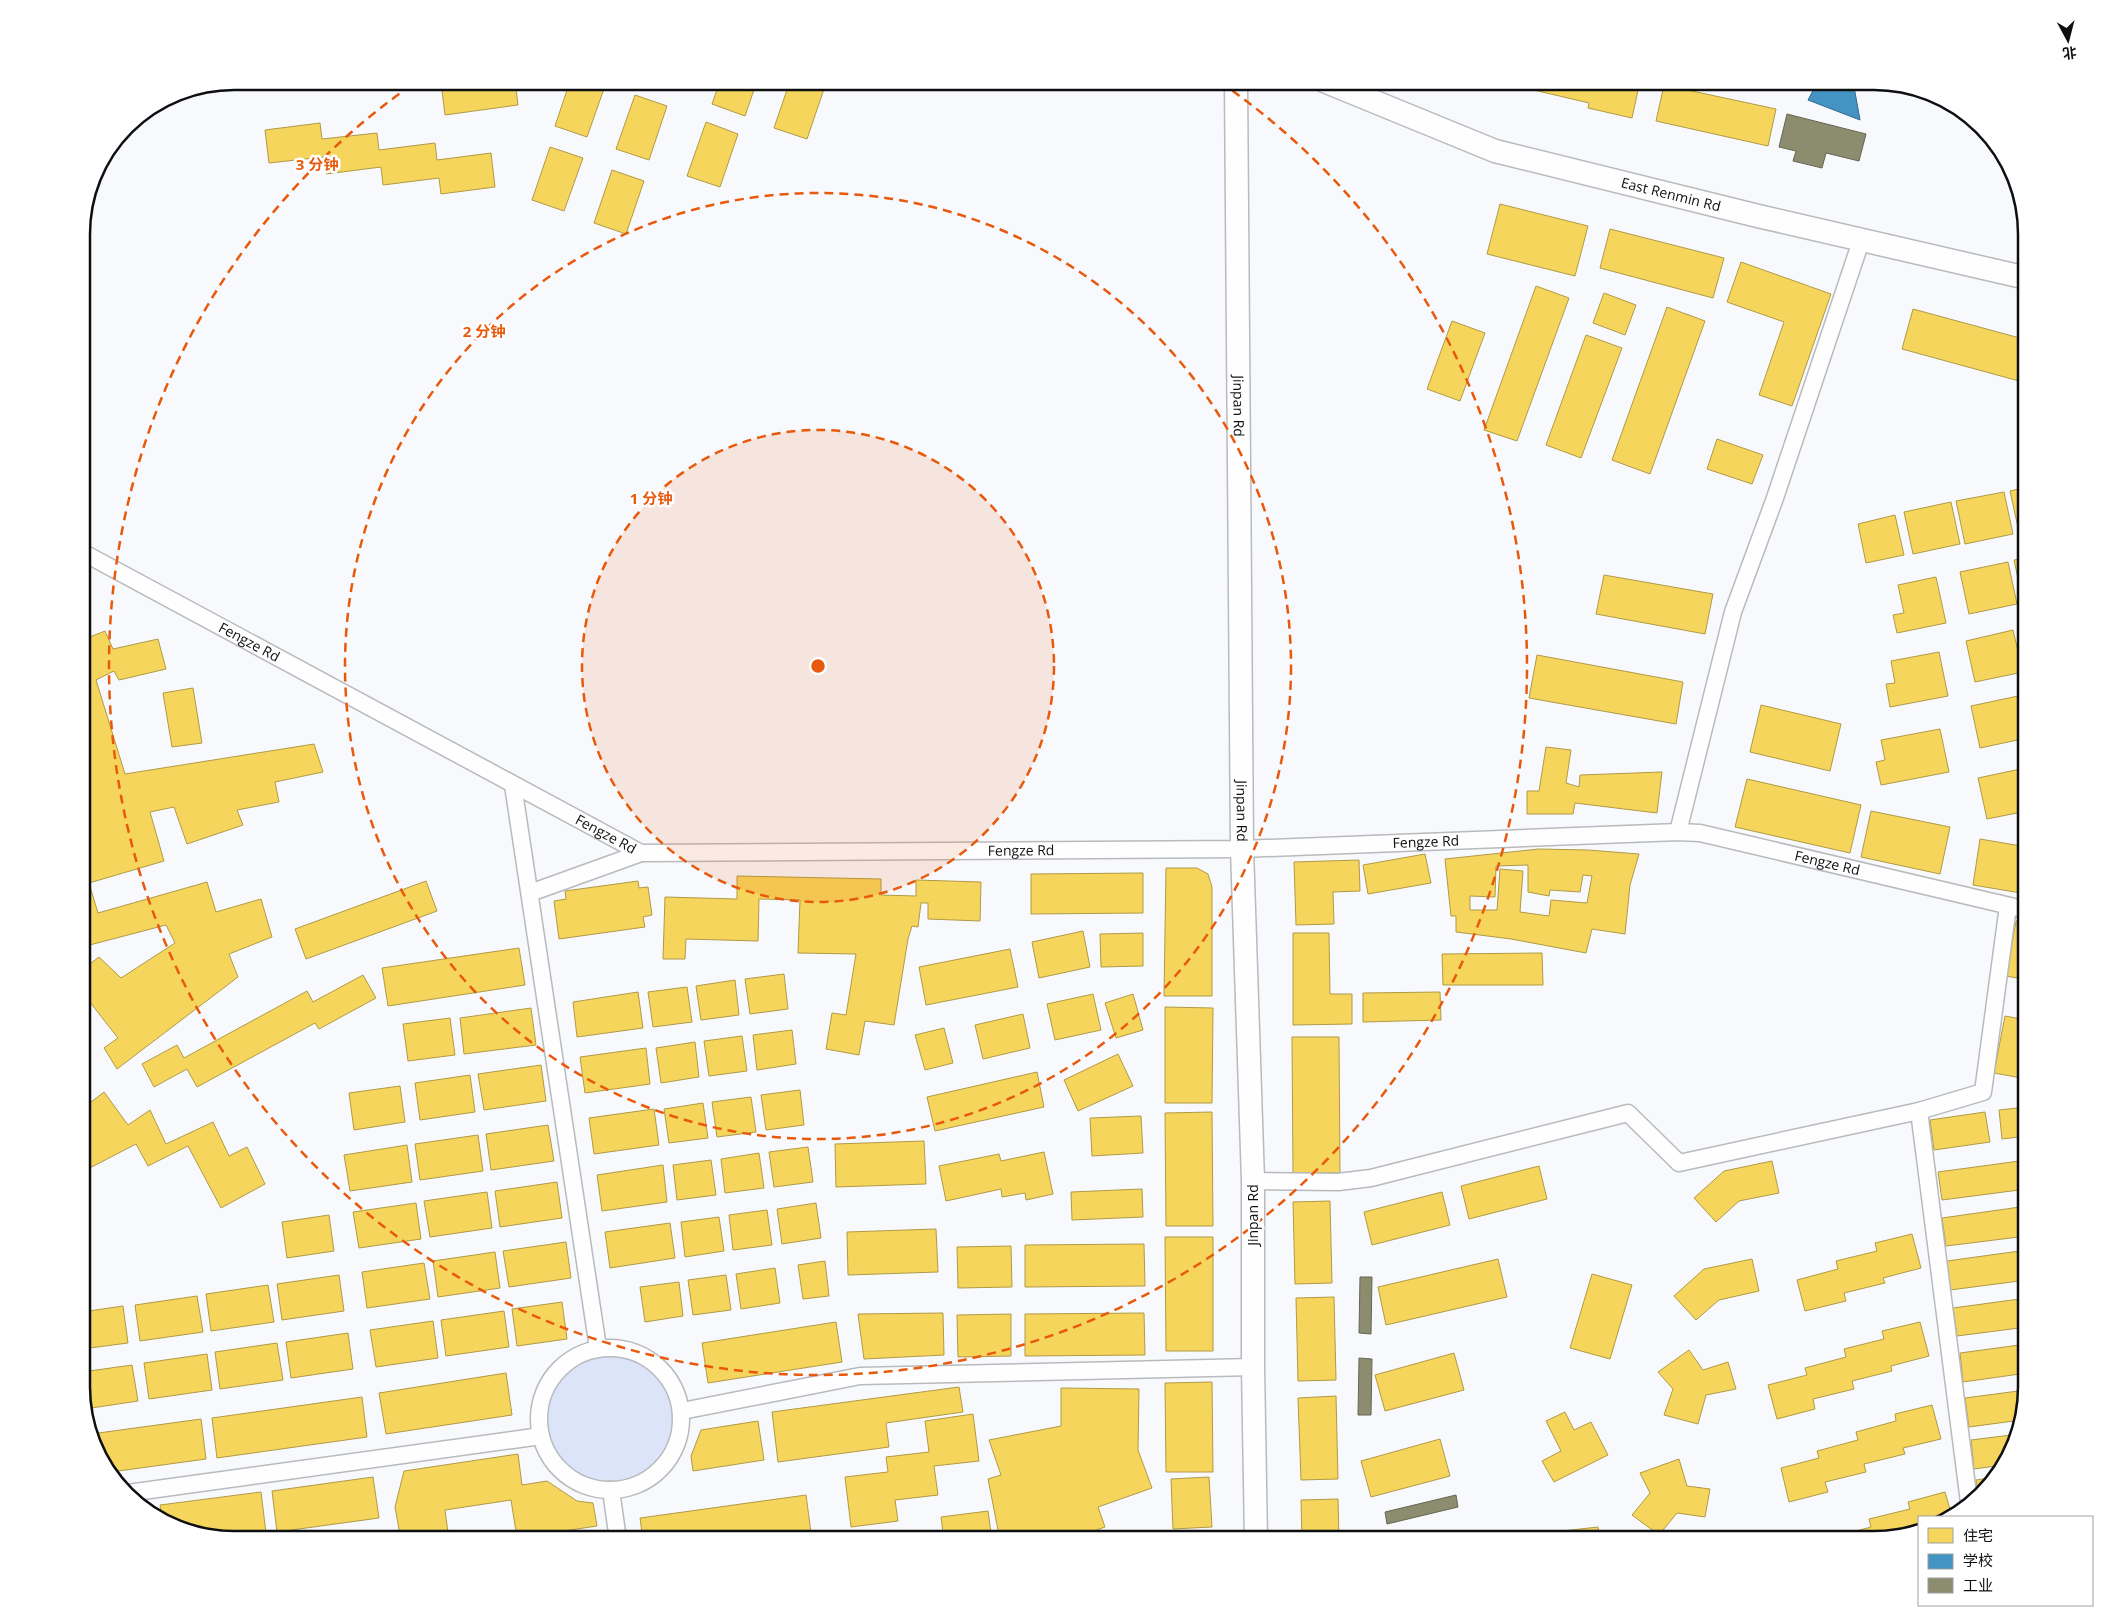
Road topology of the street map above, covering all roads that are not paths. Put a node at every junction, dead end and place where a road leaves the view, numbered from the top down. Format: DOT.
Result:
graph roads {
  1 [pos="1236,90"];
  2 [pos="1346,90"];
  3 [pos="1862,238"];
  4 [pos="2018,276"];
  5 [pos="90,556"];
  6 [pos="513,785"];
  7 [pos="1678,832"];
  8 [pos="1242,849"];
  9 [pos="641,853"];
  10 [pos="530,894"];
  11 [pos="2008,906"];
  12 [pos="2018,908"];
  13 [pos="1919,1111"];
  14 [pos="1253,1181"];
  15 [pos="598,1348"];
  16 [pos="1253,1367"];
  17 [pos="682,1411"];
  18 [pos="541,1436"];
  19 [pos="611,1490"];
  20 [pos="135,1492"];
  21 [pos="1967,1496"];
  22 [pos="617,1531"];
  23 [pos="1256,1531"];
  1 -- 8 [label="main road, Jinpan Rd"];
  2 -- 3 [label="main road, East Renmin Rd"];
  3 -- 4 [label="main road, East Renmin Rd"];
  3 -- 7 [label="street"];
  5 -- 6 [label="street, Fengze Rd"];
  6 -- 9 [label="street, Fengze Rd"];
  6 -- 10 [label="street"];
  7 -- 8 [label="street, Fengze Rd"];
  7 -- 11 [label="street, Fengze Rd"];
  8 -- 9 [label="street, Fengze Rd"];
  8 -- 14 [label="main road, Jinpan Rd"];
  9 -- 10 [label="street"];
  10 -- 15 [label="street"];
  11 -- 12 [label="street, Fengze Rd"];
  11 -- 13 [label="street"];
  13 -- 14 [label="street"];
  13 -- 21 [label="street"];
  14 -- 16 [label="main road, Jinpan Rd"];
  15 -- 17 [label="street"];
  15 -- 18 [label="street"];
  16 -- 17 [label="street"];
  16 -- 23 [label="main road, Jinpan Rd"];
  17 -- 19 [label="street"];
  18 -- 19 [label="street"];
  18 -- 20 [label="street"];
  19 -- 22 [label="street"];
}
